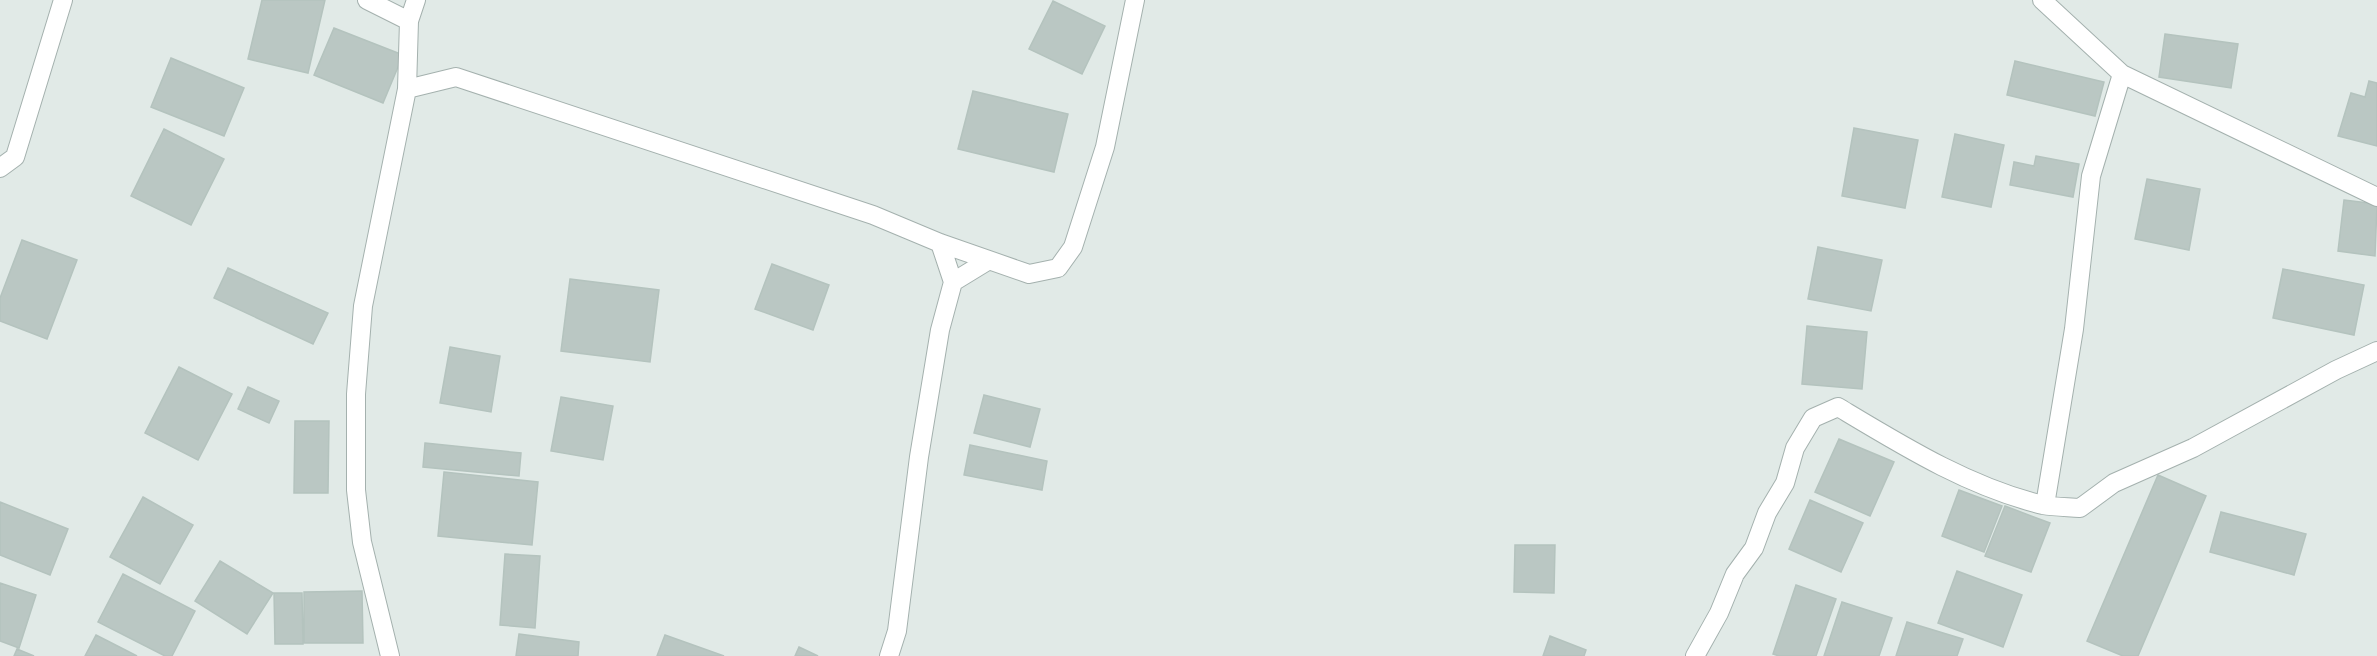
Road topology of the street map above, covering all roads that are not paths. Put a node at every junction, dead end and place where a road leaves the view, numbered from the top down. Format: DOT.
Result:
graph roads {
  1 [pos="63,0"];
  2 [pos="367,0"];
  3 [pos="416,0"];
  4 [pos="1135,0"];
  5 [pos="2042,0"];
  6 [pos="409,21"];
  7 [pos="2122,74"];
  8 [pos="407,89"];
  9 [pos="0,168"];
  10 [pos="2377,196"];
  11 [pos="940,243"];
  12 [pos="989,260"];
  13 [pos="953,282"];
  14 [pos="2377,351"];
  15 [pos="2045,505"];
  16 [pos="390,656"];
  17 [pos="889,656"];
  18 [pos="1695,656"];
  1 -- 9 [label="street"];
  2 -- 6 [label="street"];
  3 -- 6 [label="street"];
  4 -- 12 [label="street"];
  5 -- 7 [label="street"];
  6 -- 8 [label="street"];
  7 -- 10 [label="street"];
  7 -- 15 [label="street"];
  8 -- 11 [label="street"];
  8 -- 16 [label="street"];
  11 -- 12 [label="street"];
  11 -- 13 [label="street"];
  12 -- 13 [label="street"];
  13 -- 17 [label="street"];
  14 -- 15 [label="street"];
  15 -- 18 [label="street"];
}
